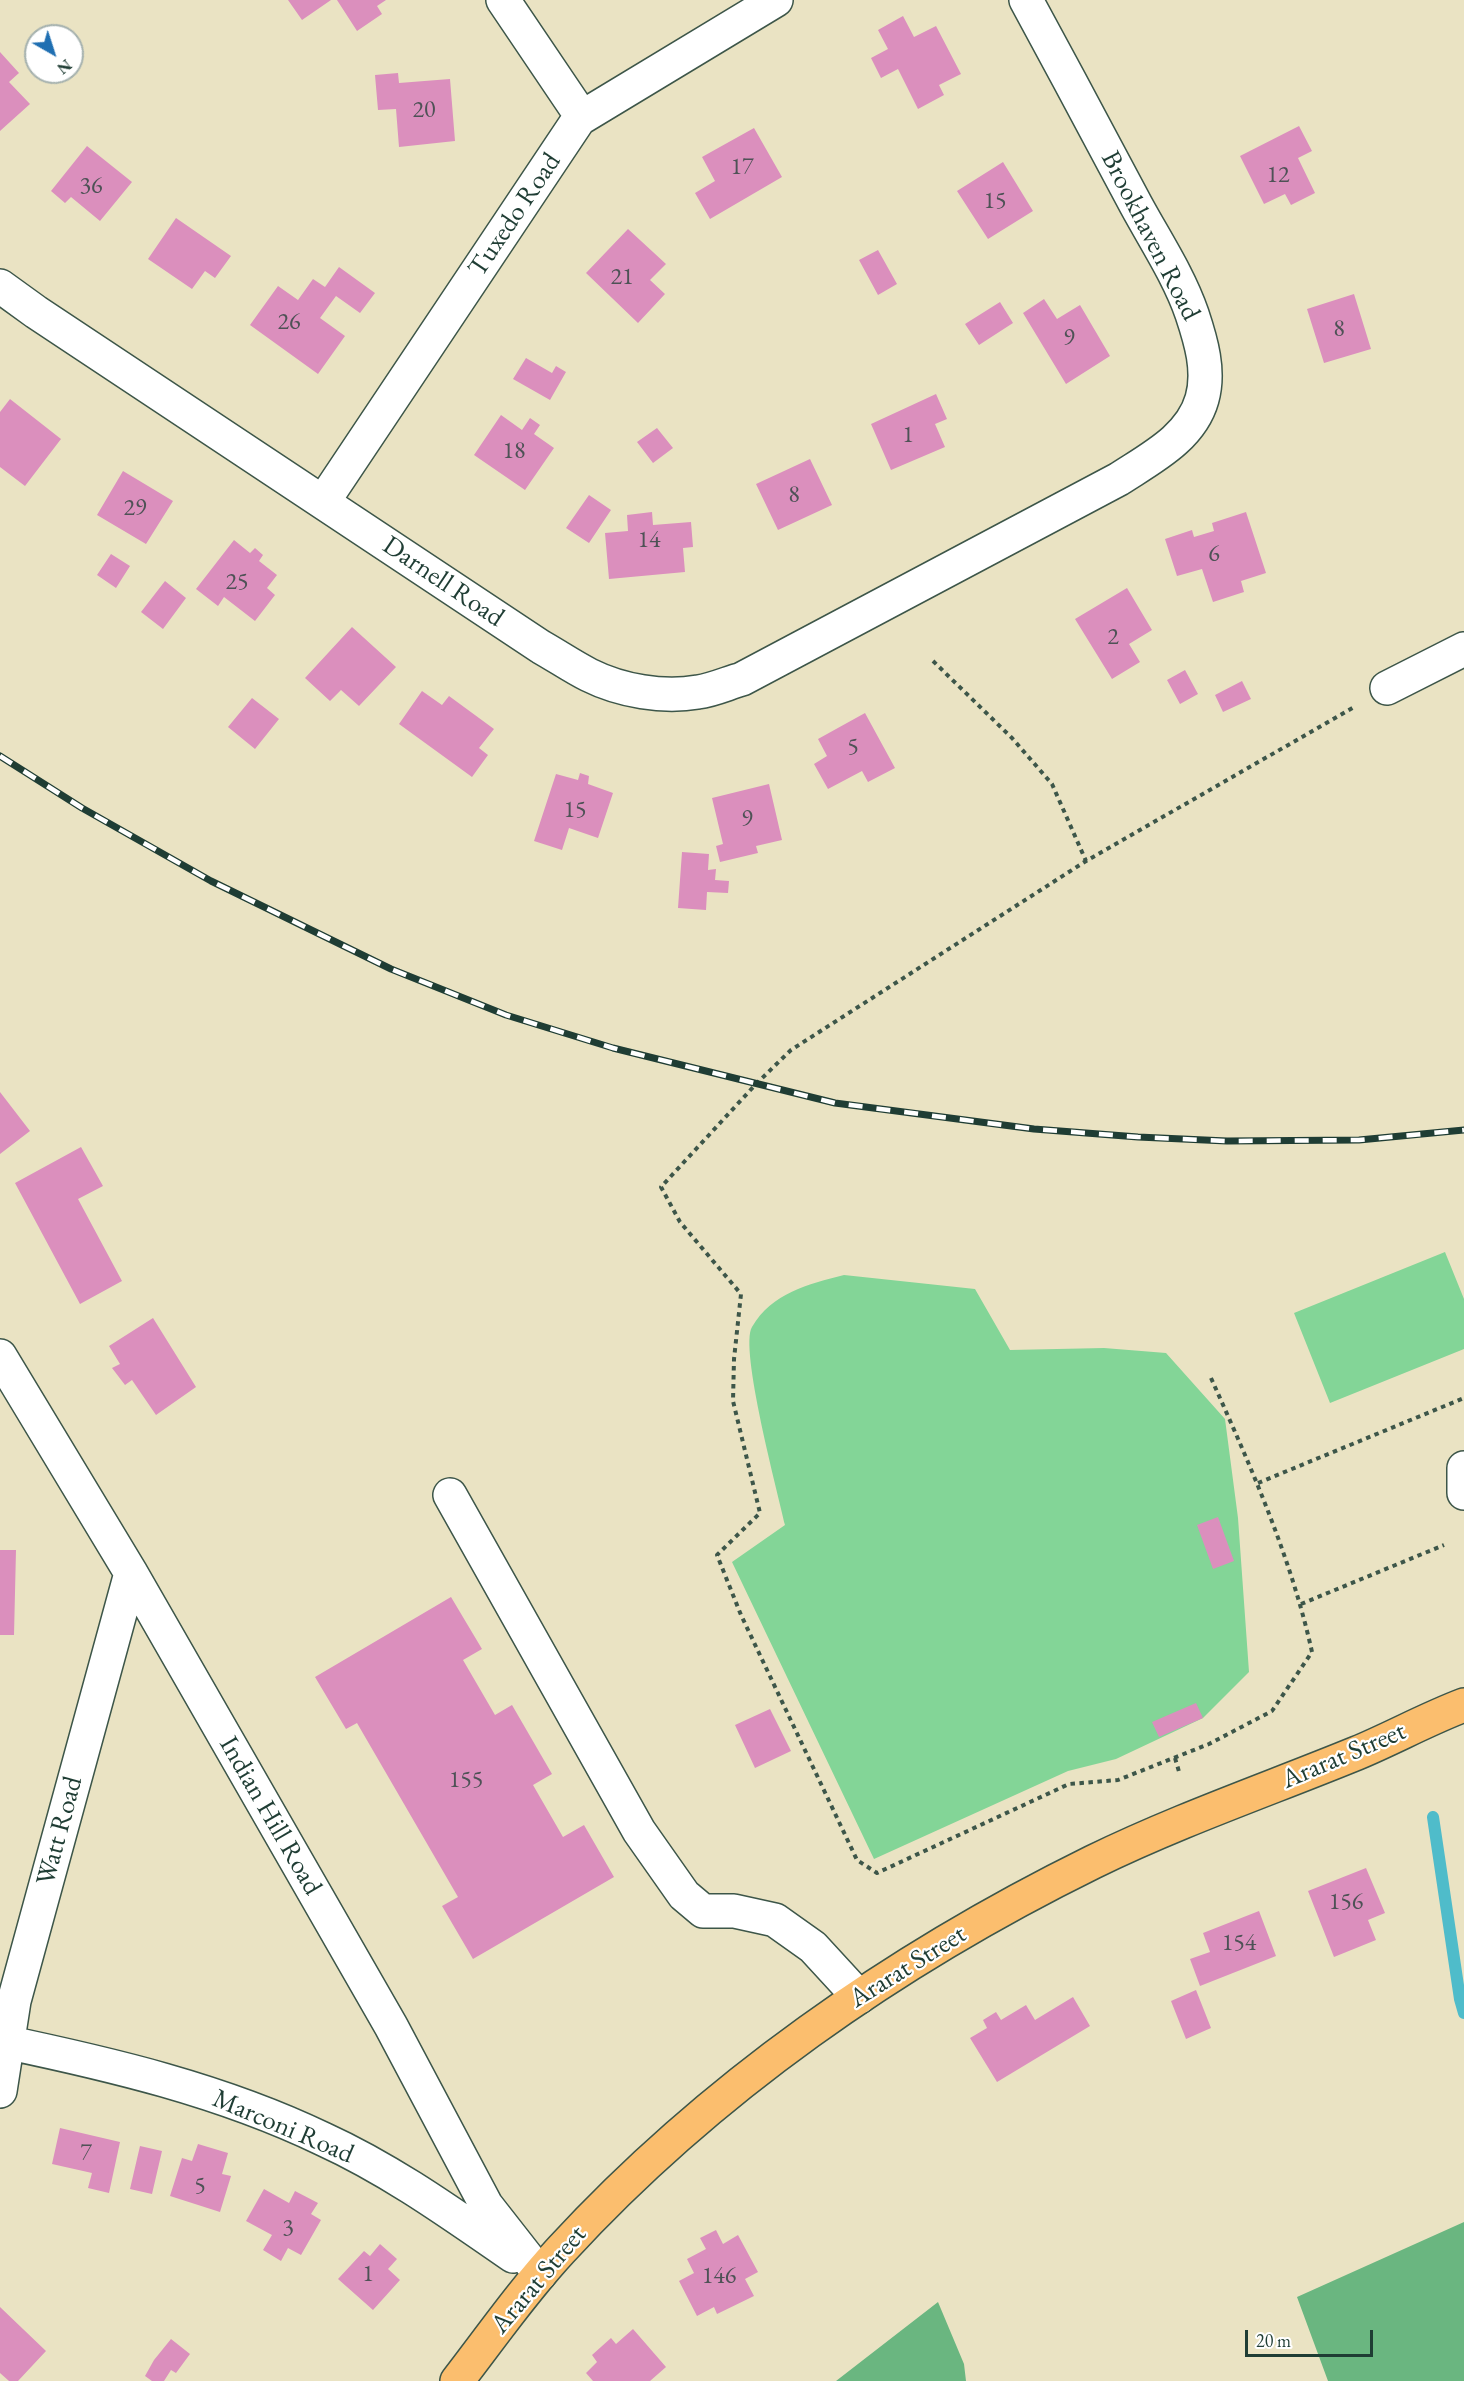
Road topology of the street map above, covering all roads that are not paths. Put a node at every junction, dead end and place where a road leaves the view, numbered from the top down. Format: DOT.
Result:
graph roads {
  1 [pos="503,0"];
  2 [pos="776,0"];
  3 [pos="1026,0"];
  4 [pos="582,117"];
  5 [pos="0,286"];
  6 [pos="323,502"];
  7 [pos="920,583"];
  8 [pos="1464,649"];
  9 [pos="1388,688"];
  10 [pos="0,1356"];
  11 [pos="1464,1468"];
  12 [pos="1464,1493"];
  13 [pos="450,1495"];
  14 [pos="131,1573"];
  15 [pos="1464,1705"];
  16 [pos="859,1997"];
  17 [pos="4,2042"];
  18 [pos="0,2091"];
  19 [pos="540,2274"];
  20 [pos="457,2381"];
  1 -- 4 [label="street"];
  2 -- 4 [label="street, Tuxedo Road"];
  3 -- 7 [label="street, Brookhaven Road"];
  4 -- 6 [label="street, Tuxedo Road"];
  5 -- 6 [label="street, Darnell Road"];
  6 -- 7 [label="street, Darnell Road"];
  8 -- 9 [label="street"];
  10 -- 14 [label="street, Indian Hill Road"];
  11 -- 12 [label="street"];
  13 -- 16 [label="street"];
  14 -- 17 [label="street, Watt Road"];
  14 -- 19 [label="street, Indian Hill Road"];
  15 -- 16 [label="main road, Ararat Street"];
  16 -- 19 [label="main road, Ararat Street"];
  17 -- 18 [label="street, Watt Road"];
  17 -- 19 [label="street, Marconi Road"];
  19 -- 20 [label="main road, Ararat Street"];
}
